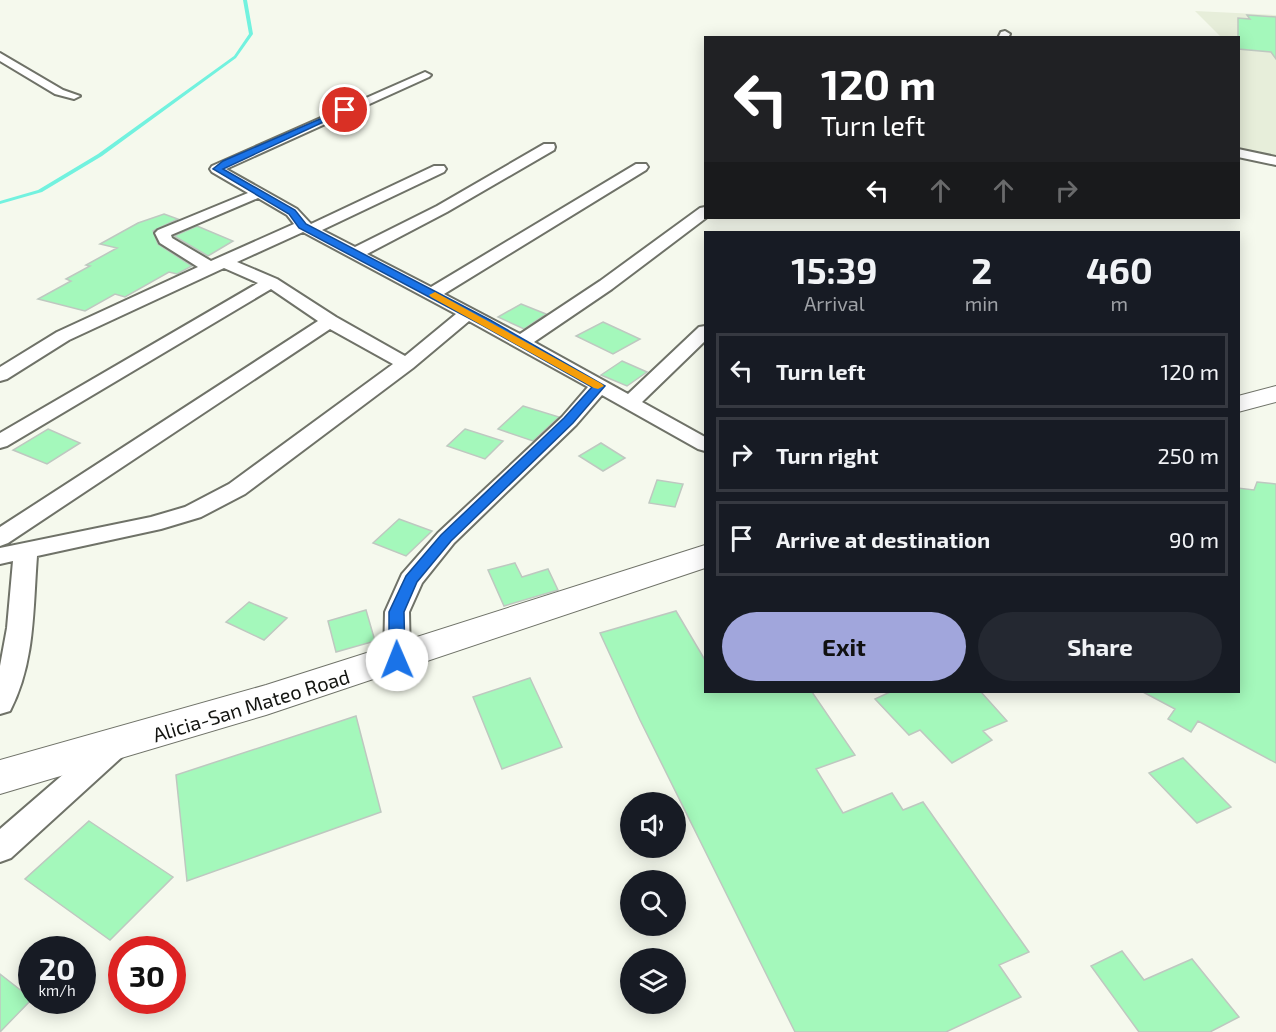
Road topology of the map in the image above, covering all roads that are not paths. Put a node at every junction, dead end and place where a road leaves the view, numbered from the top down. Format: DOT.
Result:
graph roads {
  1 [pos="0,56"];
  2 [pos="425,75"];
  3 [pos="74,96"];
  4 [pos="549,147"];
  5 [pos="1240,153"];
  6 [pos="1276,161"];
  7 [pos="641,167"];
  8 [pos="439,169"];
  9 [pos="260,193"];
  10 [pos="704,212"];
  11 [pos="306,228"];
  12 [pos="354,254"];
  13 [pos="216,264"];
  14 [pos="271,282"];
  15 [pos="432,294"];
  16 [pos="468,313"];
  17 [pos="330,321"];
  18 [pos="704,331"];
  19 [pos="521,342"];
  20 [pos="406,364"];
  21 [pos="0,375"];
  22 [pos="599,386"];
  23 [pos="1276,394"];
  24 [pos="629,403"];
  25 [pos="1240,403"];
  26 [pos="0,442"];
  27 [pos="704,444"];
  28 [pos="0,538"];
  29 [pos="26,550"];
  30 [pos="0,556"];
  31 [pos="704,556"];
  32 [pos="397,660"];
  33 [pos="0,703"];
  34 [pos="114,747"];
  35 [pos="0,777"];
  36 [pos="0,848"];
  1 -- 3 [label="street"];
  2 -- 9 [label="street"];
  4 -- 12 [label="street"];
  5 -- 6 [label="street"];
  7 -- 15 [label="street"];
  8 -- 11 [label="street"];
  9 -- 11 [label="street"];
  9 -- 13 [label="street"];
  10 -- 19 [label="street"];
  11 -- 12 [label="street"];
  11 -- 13 [label="street"];
  12 -- 15 [label="street"];
  13 -- 14 [label="street"];
  13 -- 21 [label="street"];
  14 -- 17 [label="street"];
  14 -- 26 [label="street"];
  15 -- 16 [label="street"];
  16 -- 19 [label="street"];
  16 -- 20 [label="street"];
  17 -- 20 [label="street"];
  17 -- 28 [label="street"];
  18 -- 24 [label="street"];
  19 -- 22 [label="street"];
  20 -- 29 [label="street"];
  22 -- 24 [label="street"];
  22 -- 32 [label="street"];
  23 -- 25 [label="main road"];
  24 -- 27 [label="street"];
  29 -- 30 [label="street"];
  29 -- 33 [label="street"];
  31 -- 32 [label="main road, Alicia-San Mateo Road"];
  32 -- 34 [label="main road, Alicia-San Mateo Road"];
  34 -- 35 [label="main road, Alicia-San Mateo Road"];
  34 -- 36 [label="street"];
}
